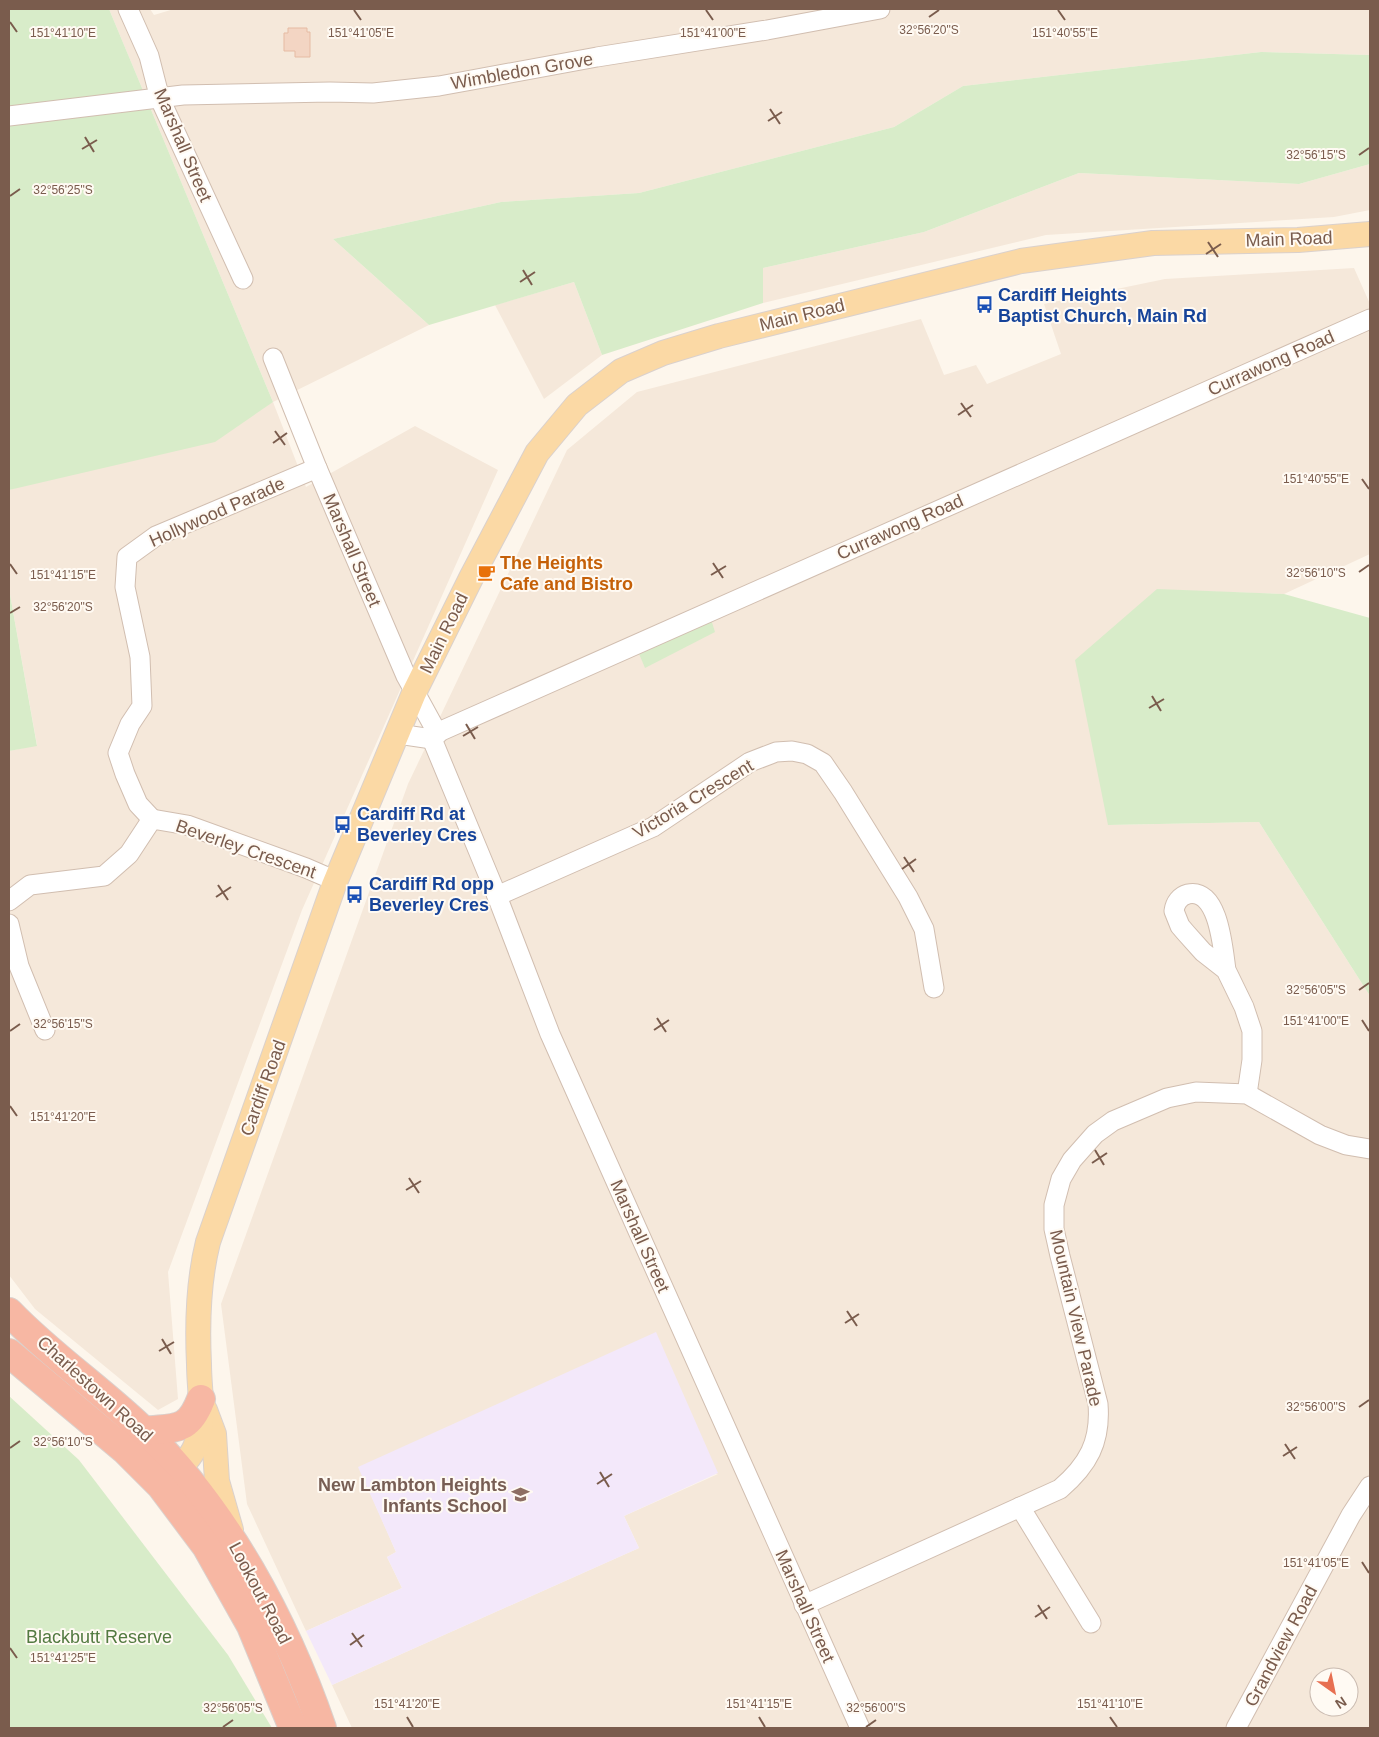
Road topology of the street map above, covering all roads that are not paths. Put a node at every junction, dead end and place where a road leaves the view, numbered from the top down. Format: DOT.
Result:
graph roads {
  1 [pos="128,9"];
  2 [pos="880,9"];
  3 [pos="160,99"];
  4 [pos="9,116"];
  5 [pos="1370,234"];
  6 [pos="243,279"];
  7 [pos="1370,319"];
  8 [pos="273,358"];
  9 [pos="317,468"];
  10 [pos="414,693"];
  11 [pos="398,734"];
  12 [pos="432,739"];
  13 [pos="152,819"];
  14 [pos="336,880"];
  15 [pos="497,896"];
  16 [pos="9,901"];
  17 [pos="9,924"];
  18 [pos="1226,970"];
  19 [pos="934,988"];
  20 [pos="45,1030"];
  21 [pos="1247,1094"];
  22 [pos="1370,1149"];
  23 [pos="9,1312"];
  24 [pos="9,1353"];
  25 [pos="201,1399"];
  26 [pos="144,1431"];
  27 [pos="170,1477"];
  28 [pos="1370,1486"];
  29 [pos="1020,1507"];
  30 [pos="236,1544"];
  31 [pos="804,1604"];
  32 [pos="1090,1623"];
  33 [pos="293,1728"];
  34 [pos="322,1728"];
  35 [pos="860,1728"];
  36 [pos="1236,1728"];
  1 -- 3 [label="street, Marshall Street"];
  2 -- 3 [label="street, Wimbledon Grove"];
  3 -- 4 [label="street, Wimbledon Grove"];
  3 -- 6 [label="street, Marshall Street"];
  5 -- 10 [label="main road, Main Road"];
  7 -- 12 [label="street, Currawong Road"];
  8 -- 9 [label="street, Marshall Street"];
  9 -- 10 [label="street, Marshall Street"];
  9 -- 13 [label="street, Hollywood Parade"];
  10 -- 11 [label="main road, Cardiff Road"];
  10 -- 12 [label="street, Marshall Street"];
  11 -- 12 [label="street"];
  11 -- 14 [label="main road, Cardiff Road"];
  12 -- 15 [label="street, Marshall Street"];
  13 -- 14 [label="street, Beverley Crescent"];
  13 -- 16 [label="street, Beverley Crescent"];
  14 -- 25 [label="main road, Cardiff Road"];
  15 -- 19 [label="street, Victoria Crescent"];
  15 -- 31 [label="street, Marshall Street"];
  17 -- 20 [label="street"];
  18 -- 21 [label="street"];
  21 -- 22 [label="street, Mountain View Parade"];
  21 -- 29 [label="street, Mountain View Parade"];
  23 -- 26 [label="highway, Charlestown Road"];
  24 -- 27 [label="highway, Charlestown Road"];
  25 -- 26 [label="highway"];
  25 -- 27 [label="main road, Cardiff Road"];
  25 -- 30 [label="main road"];
  26 -- 27 [label="highway, Charlestown Road"];
  27 -- 30 [label="highway, Lookout Road"];
  27 -- 33 [label="highway, Lookout Road"];
  28 -- 36 [label="street, Grandview Road"];
  29 -- 31 [label="street, Mountain View Parade"];
  29 -- 32 [label="street"];
  30 -- 34 [label="highway, Lookout Road"];
  31 -- 35 [label="street, Marshall Street"];
}
